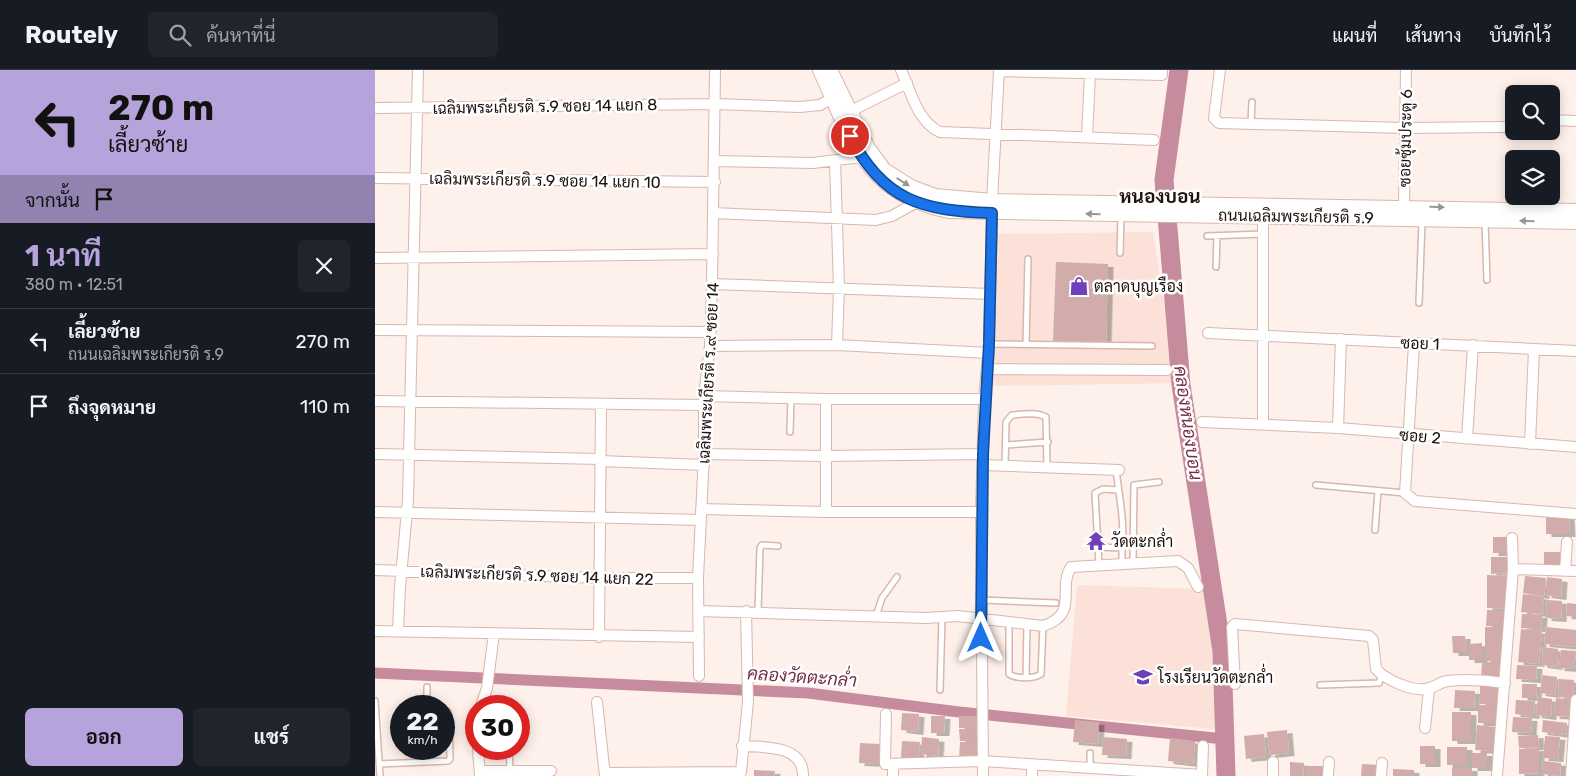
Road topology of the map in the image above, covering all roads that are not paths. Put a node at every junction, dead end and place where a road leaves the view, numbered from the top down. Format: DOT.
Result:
graph roads {
  1 [pos="418,70"];
  2 [pos="715,70"];
  3 [pos="820,70"];
  4 [pos="831,70"];
  5 [pos="901,70"];
  6 [pos="999,70"];
  7 [pos="1162,70"];
  8 [pos="1220,70"];
  9 [pos="1406,70"];
  10 [pos="1090,74"];
  11 [pos="907,83"];
  12 [pos="833,98"];
  13 [pos="1252,102"];
  14 [pos="715,104"];
  15 [pos="375,108"];
  16 [pos="417,108"];
  17 [pos="849,112"];
  18 [pos="1560,120"];
  19 [pos="1576,120"];
  20 [pos="1251,123"];
  21 [pos="1504,126"];
  22 [pos="1405,128"];
  23 [pos="995,133"];
  24 [pos="1087,137"];
  25 [pos="1154,140"];
  26 [pos="861,157"];
  27 [pos="714,161"];
  28 [pos="835,161"];
  29 [pos="375,178"];
  30 [pos="415,178"];
  31 [pos="715,182"];
  32 [pos="917,202"];
  33 [pos="992,207"];
  34 [pos="1404,207"];
  35 [pos="1157,209"];
  36 [pos="1576,211"];
  37 [pos="713,213"];
  38 [pos="1121,215"];
  39 [pos="1263,216"];
  40 [pos="1423,219"];
  41 [pos="835,220"];
  42 [pos="1485,221"];
  43 [pos="1576,222"];
  44 [pos="1264,234"];
  45 [pos="1207,236"];
  46 [pos="1217,236"];
  47 [pos="1120,253"];
  48 [pos="713,254"];
  49 [pos="413,256"];
  50 [pos="375,258"];
  51 [pos="1028,259"];
  52 [pos="1216,267"];
  53 [pos="1487,280"];
  54 [pos="712,284"];
  55 [pos="839,287"];
  56 [pos="990,294"];
  57 [pos="1419,303"];
  58 [pos="412,328"];
  59 [pos="375,330"];
  60 [pos="710,332"];
  61 [pos="1208,333"];
  62 [pos="1263,336"];
  63 [pos="1341,339"];
  64 [pos="1026,344"];
  65 [pos="1414,344"];
  66 [pos="837,345"];
  67 [pos="1473,345"];
  68 [pos="709,346"];
  69 [pos="1152,346"];
  70 [pos="1534,348"];
  71 [pos="989,349"];
  72 [pos="1576,350"];
  73 [pos="987,369"];
  74 [pos="1167,370"];
  75 [pos="791,398"];
  76 [pos="826,399"];
  77 [pos="984,399"];
  78 [pos="375,401"];
  79 [pos="704,401"];
  80 [pos="410,402"];
  81 [pos="601,405"];
  82 [pos="1202,422"];
  83 [pos="1263,423"];
  84 [pos="1338,428"];
  85 [pos="790,432"];
  86 [pos="1408,435"];
  87 [pos="1467,439"];
  88 [pos="1048,442"];
  89 [pos="1530,444"];
  90 [pos="1006,445"];
  91 [pos="1576,447"];
  92 [pos="409,453"];
  93 [pos="375,454"];
  94 [pos="704,454"];
  95 [pos="983,454"];
  96 [pos="825,456"];
  97 [pos="601,460"];
  98 [pos="704,465"];
  99 [pos="983,465"];
  100 [pos="1005,467"];
  101 [pos="1047,468"];
  102 [pos="1117,470"];
  103 [pos="1159,482"];
  104 [pos="1316,485"];
  105 [pos="1118,490"];
  106 [pos="1378,491"];
  107 [pos="1405,493"];
  108 [pos="701,509"];
  109 [pos="375,512"];
  110 [pos="826,512"];
  111 [pos="981,512"];
  112 [pos="407,513"];
  113 [pos="1576,514"];
  114 [pos="600,519"];
  115 [pos="701,520"];
  116 [pos="1375,530"];
  117 [pos="1512,538"];
  118 [pos="1567,542"];
  119 [pos="778,546"];
  120 [pos="1098,547"];
  121 [pos="1122,548"];
  122 [pos="1122,565"];
  123 [pos="1133,565"];
  124 [pos="1099,566"];
  125 [pos="1513,569"];
  126 [pos="375,570"];
  127 [pos="402,571"];
  128 [pos="1571,571"];
  129 [pos="897,577"];
  130 [pos="599,578"];
  131 [pos="698,578"];
  132 [pos="1199,587"];
  133 [pos="981,600"];
  134 [pos="1056,603"];
  135 [pos="698,611"];
  136 [pos="746,611"];
  137 [pos="758,611"];
  138 [pos="876,616"];
  139 [pos="942,617"];
  140 [pos="981,619"];
  141 [pos="1009,622"];
  142 [pos="1027,624"];
  143 [pos="1043,626"];
  144 [pos="375,630"];
  145 [pos="399,630"];
  146 [pos="494,633"];
  147 [pos="599,637"];
  148 [pos="699,637"];
  149 [pos="1381,675"];
  150 [pos="699,676"];
  151 [pos="1026,677"];
  152 [pos="1505,683"];
  153 [pos="1235,684"];
  154 [pos="1320,685"];
  155 [pos="427,687"];
  156 [pos="1429,689"];
  157 [pos="940,690"];
  158 [pos="427,695"];
  159 [pos="485,695"];
  160 [pos="1576,700"];
  161 [pos="375,701"];
  162 [pos="597,702"];
  163 [pos="886,714"];
  164 [pos="1425,728"];
  165 [pos="742,746"];
  166 [pos="1203,746"];
  167 [pos="1090,753"];
  168 [pos="446,760"];
  169 [pos="479,760"];
  170 [pos="510,760"];
  171 [pos="982,761"];
  172 [pos="427,762"];
  173 [pos="1273,762"];
  174 [pos="1329,762"];
  175 [pos="1382,763"];
  176 [pos="379,764"];
  177 [pos="893,764"];
  178 [pos="1032,765"];
  179 [pos="1090,768"];
  180 [pos="510,771"];
  181 [pos="551,771"];
  182 [pos="1074,772"];
  183 [pos="1121,773"];
  184 [pos="480,774"];
  185 [pos="605,774"];
  186 [pos="691,775"];
  187 [pos="1167,775"];
  188 [pos="380,776"];
  189 [pos="803,776"];
  190 [pos="893,776"];
  191 [pos="983,776"];
  192 [pos="1032,776"];
  193 [pos="1273,776"];
  194 [pos="1327,776"];
  195 [pos="1381,776"];
  196 [pos="1497,776"];
  197 [pos="1571,776"];
  1 -- 16 [label="street"];
  2 -- 14 [label="street, เฉลิมพระเกียรติ ร.๙ ซอย 14"];
  3 -- 12 [label="main road, ถนนเฉลิมพระเกียรติ ร.9"];
  4 -- 17 [label="main road, ถนนเฉลิมพระเกียรติ ร.9"];
  5 -- 11 [label="street"];
  6 -- 10 [label="street"];
  6 -- 23 [label="street"];
  7 -- 10 [label="street"];
  8 -- 20 [label="street"];
  9 -- 22 [label="street, ซอยซุ้มประตู 6"];
  10 -- 24 [label="street"];
  11 -- 17 [label="street"];
  11 -- 23 [label="street"];
  12 -- 14 [label="street, เฉลิมพระเกียรติ ร.9 ซอย 14 แยก 8"];
  12 -- 26 [label="main road, ถนนเฉลิมพระเกียรติ ร.9"];
  13 -- 20 [label="lane"];
  14 -- 16 [label="street, เฉลิมพระเกียรติ ร.9 ซอย 14 แยก 8"];
  14 -- 27 [label="street, เฉลิมพระเกียรติ ร.๙ ซอย 14"];
  15 -- 16 [label="street, เฉลิมพระเกียรติ ร.9 ซอย 14 แยก 8"];
  16 -- 30 [label="street"];
  17 -- 33 [label="main road, ถนนเฉลิมพระเกียรติ ร.9, one-way"];
  18 -- 19 [label="street"];
  20 -- 22 [label="street"];
  21 -- 22 [label="street"];
  22 -- 34 [label="street, ซอยซุ้มประตู 6"];
  23 -- 24 [label="street"];
  23 -- 33 [label="street"];
  24 -- 25 [label="street"];
  26 -- 28 [label="street"];
  26 -- 32 [label="main road, ถนนเฉลิมพระเกียรติ ร.9"];
  27 -- 28 [label="street"];
  27 -- 31 [label="street, เฉลิมพระเกียรติ ร.๙ ซอย 14"];
  28 -- 41 [label="street"];
  29 -- 30 [label="street, เฉลิมพระเกียรติ ร.9 ซอย 14 แยก 10"];
  30 -- 31 [label="street, เฉลิมพระเกียรติ ร.9 ซอย 14 แยก 10"];
  30 -- 49 [label="street"];
  31 -- 37 [label="street, เฉลิมพระเกียรติ ร.๙ ซอย 14"];
  32 -- 33 [label="main road, ถนนเฉลิมพระเกียรติ ร.9"];
  32 -- 41 [label="street"];
  33 -- 35 [label="main road, ถนนเฉลิมพระเกียรติ ร.9"];
  38 -- 33 [label="main road, ถนนเฉลิมพระเกียรติ ร.9, one-way"];
  33 -- 56 [label="street"];
  34 -- 35 [label="main road, ถนนเฉลิมพระเกียรติ ร.9"];
  34 -- 36 [label="main road, ถนนเฉลิมพระเกียรติ ร.9, one-way"];
  35 -- 38 [label="main road, ถนนเฉลิมพระเกียรติ ร.9"];
  35 -- 39 [label="main road, ถนนเฉลิมพระเกียรติ ร.9"];
  37 -- 41 [label="street"];
  37 -- 48 [label="street, เฉลิมพระเกียรติ ร.๙ ซอย 14"];
  38 -- 47 [label="lane"];
  39 -- 40 [label="main road, ถนนเฉลิมพระเกียรติ ร.9"];
  39 -- 44 [label="street"];
  40 -- 42 [label="main road, ถนนเฉลิมพระเกียรติ ร.9"];
  40 -- 57 [label="lane"];
  41 -- 55 [label="street"];
  43 -- 42 [label="main road, ถนนเฉลิมพระเกียรติ ร.9, one-way"];
  42 -- 53 [label="lane"];
  44 -- 46 [label="lane"];
  44 -- 62 [label="street"];
  45 -- 46 [label="lane"];
  46 -- 52 [label="lane"];
  48 -- 49 [label="street"];
  48 -- 54 [label="street, เฉลิมพระเกียรติ ร.๙ ซอย 14"];
  49 -- 50 [label="street"];
  49 -- 58 [label="street"];
  51 -- 64 [label="lane"];
  54 -- 55 [label="street"];
  54 -- 60 [label="street, เฉลิมพระเกียรติ ร.๙ ซอย 14"];
  55 -- 56 [label="street"];
  55 -- 66 [label="street"];
  56 -- 71 [label="street"];
  58 -- 59 [label="street"];
  58 -- 60 [label="street"];
  58 -- 80 [label="street"];
  60 -- 68 [label="street, เฉลิมพระเกียรติ ร.๙ ซอย 14"];
  61 -- 62 [label="street, ซอย 1"];
  62 -- 63 [label="street, ซอย 1"];
  62 -- 83 [label="street"];
  63 -- 65 [label="street, ซอย 1"];
  63 -- 84 [label="street"];
  64 -- 69 [label="lane"];
  64 -- 71 [label="lane"];
  65 -- 67 [label="street, ซอย 1"];
  65 -- 86 [label="street"];
  66 -- 68 [label="street"];
  66 -- 71 [label="street"];
  67 -- 70 [label="street, ซอย 1"];
  67 -- 87 [label="street"];
  68 -- 79 [label="street, เฉลิมพระเกียรติ ร.๙ ซอย 14"];
  70 -- 72 [label="street, ซอย 1"];
  70 -- 89 [label="street"];
  71 -- 73 [label="street"];
  73 -- 74 [label="street"];
  73 -- 77 [label="street"];
  75 -- 76 [label="street"];
  75 -- 79 [label="street"];
  75 -- 85 [label="lane"];
  76 -- 77 [label="street"];
  76 -- 96 [label="street"];
  77 -- 95 [label="street"];
  78 -- 80 [label="street"];
  79 -- 81 [label="street"];
  79 -- 94 [label="street, เฉลิมพระเกียรติ ร.๙ ซอย 14"];
  80 -- 81 [label="street"];
  80 -- 92 [label="street"];
  81 -- 97 [label="street"];
  82 -- 83 [label="street, ซอย 2"];
  83 -- 84 [label="street, ซอย 2"];
  84 -- 86 [label="street, ซอย 2"];
  86 -- 87 [label="street, ซอย 2"];
  86 -- 107 [label="street"];
  87 -- 89 [label="street, ซอย 2"];
  88 -- 90 [label="lane"];
  88 -- 90 [label="lane"];
  88 -- 101 [label="lane"];
  89 -- 91 [label="street, ซอย 2"];
  90 -- 100 [label="lane"];
  92 -- 93 [label="street"];
  92 -- 97 [label="street"];
  92 -- 112 [label="street"];
  94 -- 96 [label="street"];
  94 -- 98 [label="street, เฉลิมพระเกียรติ ร.๙ ซอย 14"];
  95 -- 96 [label="street"];
  95 -- 99 [label="street"];
  96 -- 110 [label="street"];
  97 -- 98 [label="street"];
  97 -- 114 [label="street"];
  98 -- 108 [label="street, เฉลิมพระเกียรติ ร.๙ ซอย 14"];
  99 -- 100 [label="street"];
  99 -- 111 [label="street"];
  100 -- 101 [label="street"];
  101 -- 102 [label="street"];
  102 -- 105 [label="lane"];
  103 -- 123 [label="lane"];
  104 -- 106 [label="lane"];
  105 -- 120 [label="lane"];
  105 -- 121 [label="lane"];
  106 -- 107 [label="lane"];
  106 -- 116 [label="lane"];
  107 -- 113 [label="street"];
  108 -- 110 [label="street"];
  108 -- 115 [label="street, เฉลิมพระเกียรติ ร.๙ ซอย 14"];
  109 -- 112 [label="street"];
  110 -- 111 [label="street"];
  111 -- 133 [label="street"];
  112 -- 114 [label="street"];
  112 -- 127 [label="street"];
  114 -- 115 [label="street"];
  114 -- 130 [label="street"];
  115 -- 131 [label="street, เฉลิมพระเกียรติ ร.๙ ซอย 14"];
  117 -- 125 [label="street"];
  118 -- 128 [label="street"];
  119 -- 137 [label="lane"];
  120 -- 121 [label="lane"];
  120 -- 124 [label="lane"];
  121 -- 122 [label="lane"];
  122 -- 123 [label="street"];
  122 -- 124 [label="street"];
  123 -- 132 [label="street"];
  124 -- 143 [label="street"];
  125 -- 128 [label="street"];
  125 -- 152 [label="street"];
  126 -- 127 [label="street, เฉลิมพระเกียรติ ร.9 ซอย 14 แยก 22"];
  127 -- 130 [label="street, เฉลิมพระเกียรติ ร.9 ซอย 14 แยก 22"];
  127 -- 145 [label="street"];
  129 -- 138 [label="lane"];
  130 -- 131 [label="street, เฉลิมพระเกียรติ ร.9 ซอย 14 แยก 22"];
  130 -- 147 [label="street"];
  131 -- 135 [label="street, เฉลิมพระเกียรติ ร.๙ ซอย 14"];
  133 -- 134 [label="lane"];
  133 -- 140 [label="street"];
  135 -- 136 [label="street"];
  135 -- 148 [label="street, เฉลิมพระเกียรติ ร.๙ ซอย 14"];
  136 -- 137 [label="street"];
  136 -- 165 [label="street"];
  137 -- 138 [label="street"];
  138 -- 139 [label="street"];
  139 -- 140 [label="street"];
  139 -- 157 [label="lane"];
  140 -- 141 [label="street"];
  140 -- 171 [label="street"];
  141 -- 142 [label="street"];
  141 -- 151 [label="lane"];
  142 -- 143 [label="street"];
  142 -- 151 [label="lane"];
  143 -- 151 [label="lane"];
  144 -- 145 [label="street"];
  145 -- 146 [label="street"];
  146 -- 147 [label="street"];
  146 -- 159 [label="street"];
  147 -- 148 [label="street"];
  148 -- 150 [label="street, เฉลิมพระเกียรติ ร.๙ ซอย 14"];
  149 -- 153 [label="street"];
  149 -- 154 [label="lane"];
  149 -- 156 [label="street"];
  152 -- 156 [label="street"];
  152 -- 196 [label="street"];
  155 -- 158 [label="lane"];
  156 -- 164 [label="street"];
  160 -- 197 [label="street"];
  161 -- 176 [label="lane"];
  162 -- 185 [label="street"];
  163 -- 177 [label="street"];
  165 -- 186 [label="street"];
  165 -- 189 [label="street"];
  166 -- 187 [label="street"];
  167 -- 179 [label="lane"];
  168 -- 172 [label="lane"];
  169 -- 184 [label="street"];
  170 -- 180 [label="lane"];
  171 -- 177 [label="street"];
  171 -- 178 [label="street"];
  171 -- 191 [label="street"];
  172 -- 176 [label="lane"];
  173 -- 193 [label="street"];
  174 -- 194 [label="street"];
  175 -- 195 [label="street"];
  176 -- 188 [label="lane"];
  177 -- 190 [label="street"];
  178 -- 182 [label="street"];
  178 -- 192 [label="street"];
  179 -- 182 [label="street"];
  179 -- 183 [label="street"];
  180 -- 181 [label="street"];
  180 -- 184 [label="street"];
  183 -- 187 [label="street"];
  185 -- 186 [label="street"];
}
